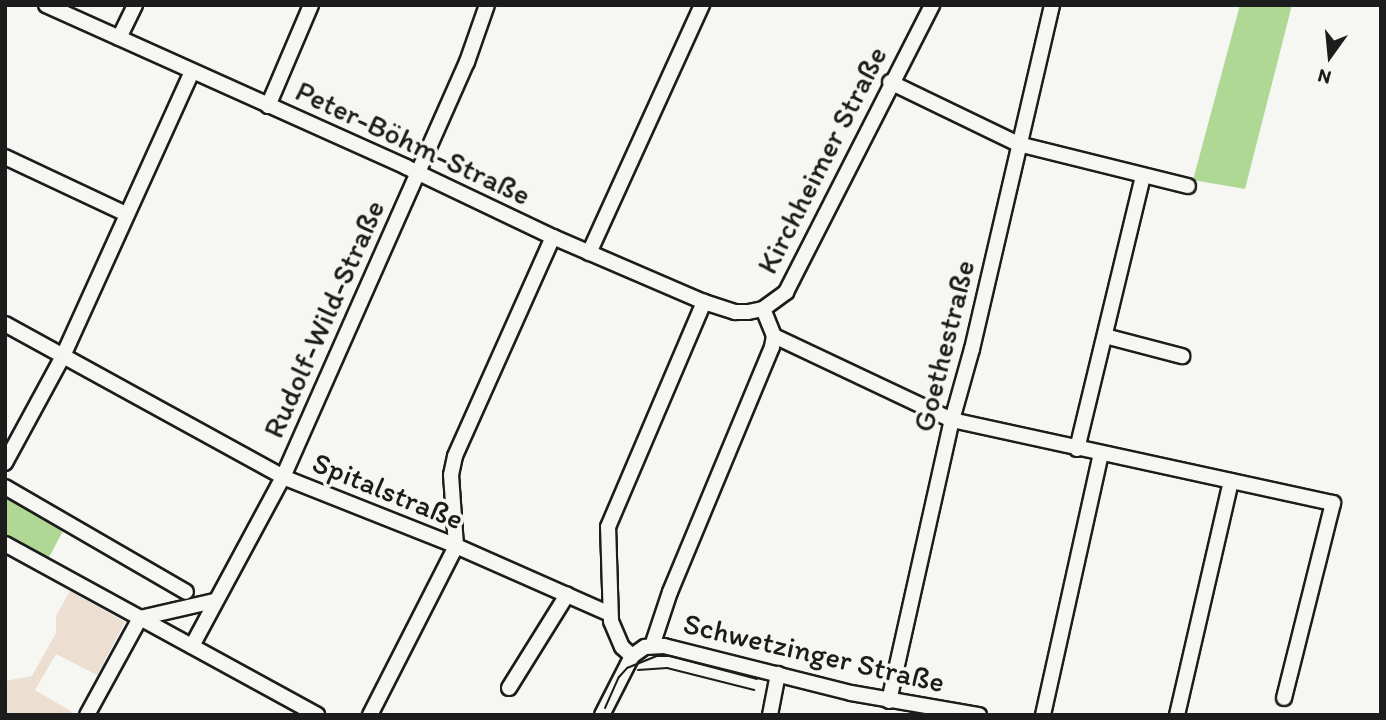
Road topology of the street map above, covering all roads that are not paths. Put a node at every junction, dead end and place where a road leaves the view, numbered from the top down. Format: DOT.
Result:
graph roads {
  1 [pos="46,5"];
  2 [pos="135,5"];
  3 [pos="311,5"];
  4 [pos="487,5"];
  5 [pos="702,5"];
  6 [pos="932,5"];
  7 [pos="1052,5"];
  8 [pos="119,38"];
  9 [pos="192,72"];
  10 [pos="890,82"];
  11 [pos="268,106"];
  12 [pos="1017,144"];
  13 [pos="5,157"];
  14 [pos="418,174"];
  15 [pos="1143,177"];
  16 [pos="1188,186"];
  17 [pos="126,214"];
  18 [pos="553,237"];
  19 [pos="589,253"];
  20 [pos="704,302"];
  21 [pos="763,309"];
  22 [pos="5,324"];
  23 [pos="1105,335"];
  24 [pos="774,336"];
  25 [pos="63,356"];
  26 [pos="1182,356"];
  27 [pos="952,420"];
  28 [pos="1077,449"];
  29 [pos="1101,454"];
  30 [pos="5,463"];
  31 [pos="283,477"];
  32 [pos="1231,481"];
  33 [pos="5,487"];
  34 [pos="5,544"];
  35 [pos="456,546"];
  36 [pos="186,592"];
  37 [pos="566,596"];
  38 [pos="215,601"];
  39 [pos="610,614"];
  40 [pos="140,618"];
  41 [pos="192,646"];
  42 [pos="652,646"];
  43 [pos="635,653"];
  44 [pos="778,674"];
  45 [pos="509,688"];
  46 [pos="1284,698"];
  47 [pos="898,706"];
  48 [pos="86,715"];
  49 [pos="317,715"];
  50 [pos="370,715"];
  51 [pos="602,715"];
  52 [pos="770,715"];
  53 [pos="979,715"];
  54 [pos="1043,715"];
  55 [pos="1177,715"];
  1 -- 8 [label="street, Peter-Böhm-Straße"];
  2 -- 8 [label="street"];
  3 -- 11 [label="street"];
  4 -- 14 [label="street, Rudolf-Wild-Straße"];
  5 -- 19 [label="street"];
  6 -- 10 [label="street, Kirchheimer Straße"];
  7 -- 12 [label="street, Goethestraße"];
  8 -- 9 [label="street, Peter-Böhm-Straße"];
  9 -- 11 [label="street, Peter-Böhm-Straße"];
  9 -- 17 [label="street"];
  10 -- 12 [label="street"];
  10 -- 21 [label="street, Kirchheimer Straße"];
  11 -- 14 [label="street, Peter-Böhm-Straße"];
  12 -- 15 [label="street"];
  12 -- 27 [label="street, Goethestraße"];
  13 -- 17 [label="street"];
  14 -- 18 [label="street, Peter-Böhm-Straße"];
  14 -- 31 [label="street, Rudolf-Wild-Straße"];
  15 -- 16 [label="street"];
  15 -- 23 [label="street"];
  17 -- 25 [label="street"];
  18 -- 19 [label="street, Peter-Böhm-Straße"];
  18 -- 35 [label="street"];
  19 -- 20 [label="street, Peter-Böhm-Straße"];
  20 -- 21 [label="street, Peter-Böhm-Straße"];
  20 -- 39 [label="street"];
  21 -- 24 [label="street, Kirchheimer Straße"];
  22 -- 25 [label="street, Spitalstraße"];
  23 -- 26 [label="street"];
  23 -- 28 [label="street"];
  24 -- 27 [label="street"];
  24 -- 42 [label="street"];
  25 -- 30 [label="street"];
  25 -- 31 [label="street, Spitalstraße"];
  27 -- 28 [label="street"];
  27 -- 47 [label="street, Goethestraße"];
  28 -- 29 [label="street"];
  29 -- 32 [label="street"];
  29 -- 54 [label="street"];
  31 -- 35 [label="street, Spitalstraße"];
  31 -- 38 [label="street, Rudolf-Wild-Straße"];
  32 -- 46 [label="street"];
  32 -- 55 [label="street"];
  33 -- 36 [label="street"];
  34 -- 40 [label="street"];
  35 -- 37 [label="street, Spitalstraße"];
  35 -- 50 [label="street"];
  37 -- 39 [label="street, Spitalstraße"];
  37 -- 45 [label="street"];
  38 -- 40 [label="street"];
  38 -- 41 [label="street, Rudolf-Wild-Straße"];
  39 -- 43 [label="street"];
  40 -- 41 [label="street"];
  40 -- 48 [label="street"];
  41 -- 49 [label="street"];
  42 -- 43 [label="street, Schwetzinger Straße"];
  42 -- 44 [label="street, Schwetzinger Straße"];
  43 -- 51 [label="street"];
  44 -- 47 [label="street, Schwetzinger Straße"];
  44 -- 52 [label="street"];
  47 -- 53 [label="street, Schwetzinger Straße"];
}
